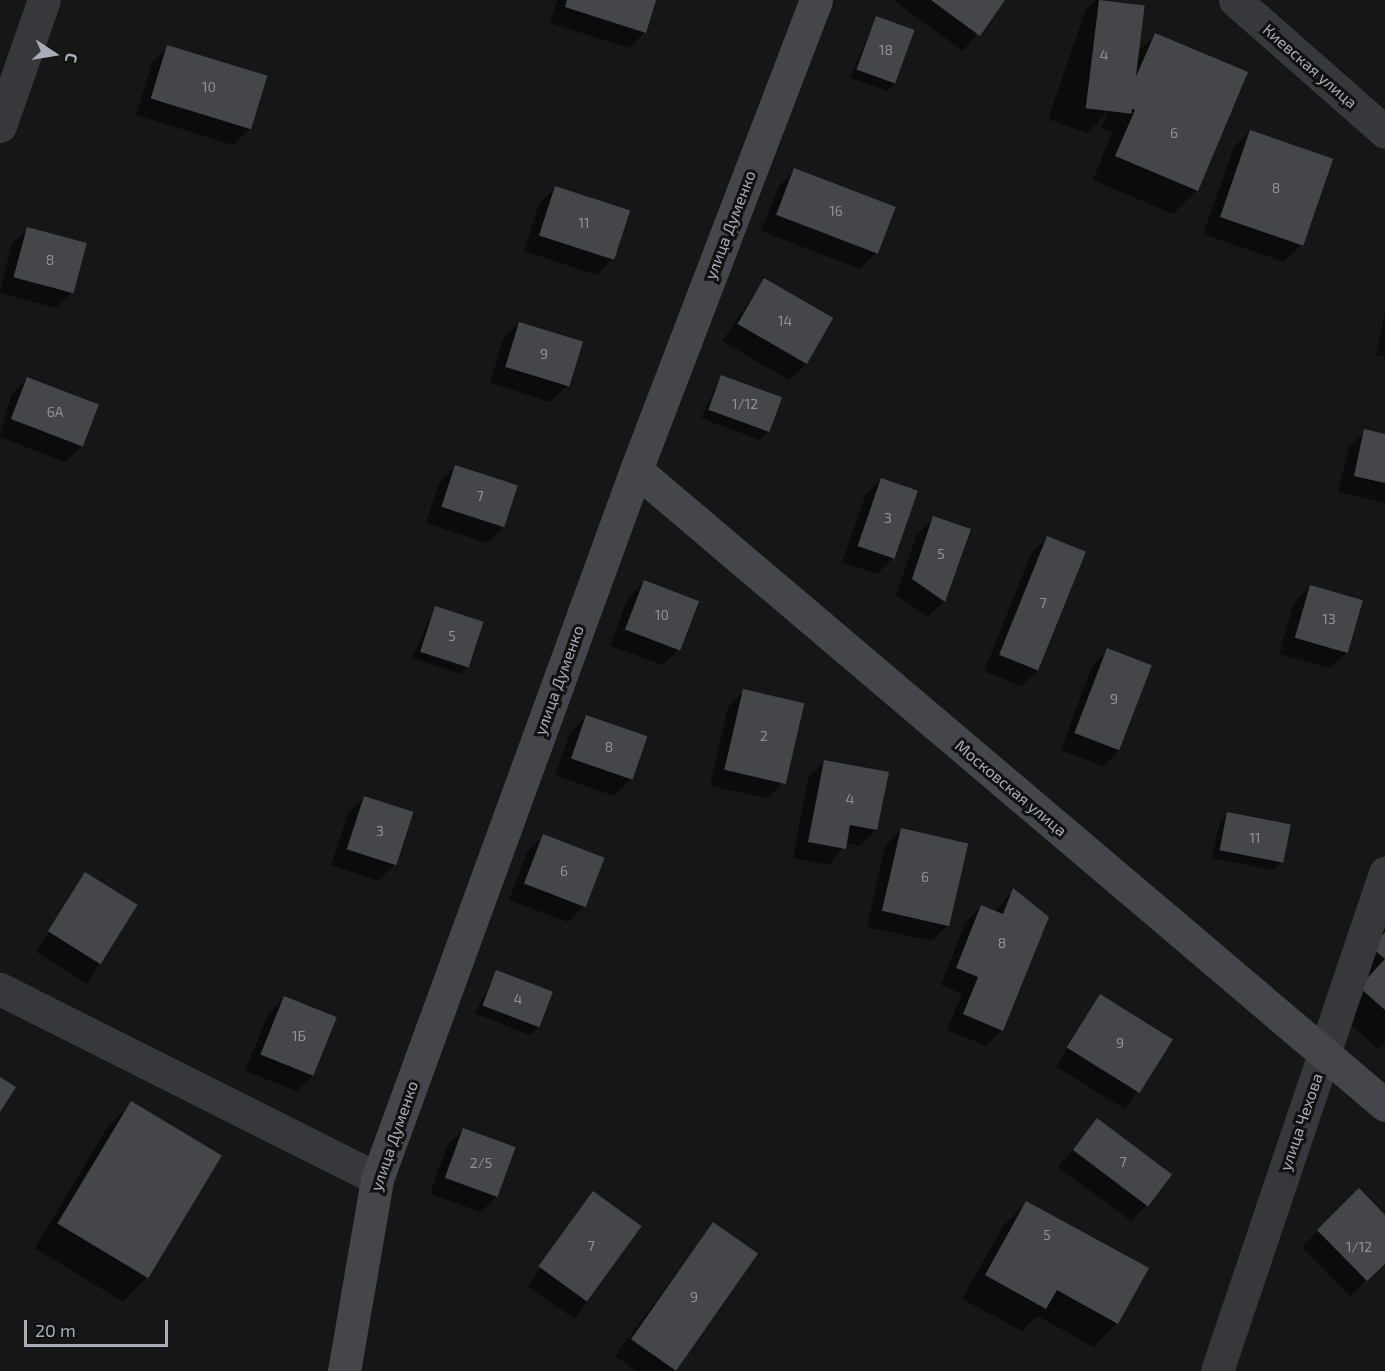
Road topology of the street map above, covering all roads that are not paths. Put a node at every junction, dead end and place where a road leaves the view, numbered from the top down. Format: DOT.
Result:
graph roads {
  1 [pos="44,0"];
  2 [pos="816,0"];
  3 [pos="1235,0"];
  4 [pos="0,126"];
  5 [pos="1385,132"];
  6 [pos="636,470"];
  7 [pos="1385,873"];
  8 [pos="0,989"];
  9 [pos="1324,1054"];
  10 [pos="1385,1105"];
  11 [pos="376,1179"];
  12 [pos="344,1371"];
  13 [pos="1217,1371"];
  1 -- 4 [label="street"];
  2 -- 6 [label="street, улица Думенко"];
  3 -- 5 [label="street, Киевская улица"];
  6 -- 9 [label="street, Московская улица"];
  6 -- 11 [label="street, улица Думенко"];
  7 -- 9 [label="street, улица Чехова"];
  8 -- 11 [label="street"];
  9 -- 10 [label="street, Московская улица"];
  9 -- 13 [label="street, улица Чехова"];
  11 -- 12 [label="street, улица Думенко"];
}
